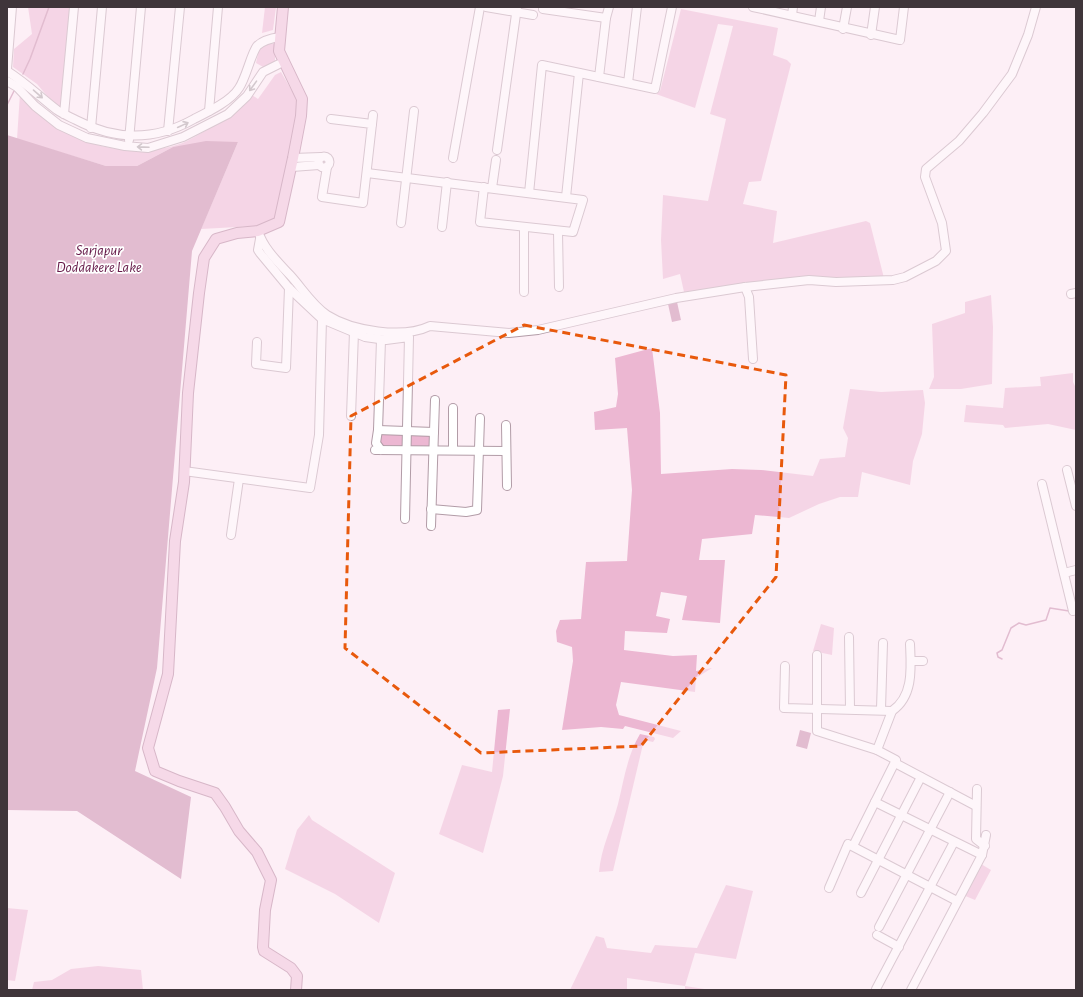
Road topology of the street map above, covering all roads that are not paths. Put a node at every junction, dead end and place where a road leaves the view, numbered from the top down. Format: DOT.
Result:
graph roads {
  1 [pos="12,7"];
  2 [pos="74,7"];
  3 [pos="102,7"];
  4 [pos="141,7"];
  5 [pos="180,7"];
  6 [pos="218,7"];
  7 [pos="283,7"];
  8 [pos="480,7"];
  9 [pos="486,7"];
  10 [pos="609,7"];
  11 [pos="637,7"];
  12 [pos="672,7"];
  13 [pos="821,7"];
  14 [pos="847,7"];
  15 [pos="875,7"];
  16 [pos="904,7"];
  17 [pos="1036,7"];
  18 [pos="758,8"];
  19 [pos="517,9"];
  20 [pos="543,9"];
  21 [pos="792,11"];
  22 [pos="533,15"];
  23 [pos="606,18"];
  24 [pos="819,21"];
  25 [pos="843,29"];
  26 [pos="871,35"];
  27 [pos="280,37"];
  28 [pos="283,62"];
  29 [pos="7,70"];
  30 [pos="579,73"];
  31 [pos="599,77"];
  32 [pos="7,81"];
  33 [pos="628,84"];
  34 [pos="208,111"];
  35 [pos="414,111"];
  36 [pos="64,114"];
  37 [pos="373,115"];
  38 [pos="331,119"];
  39 [pos="372,124"];
  40 [pos="91,128"];
  41 [pos="168,130"];
  42 [pos="129,136"];
  43 [pos="128,146"];
  44 [pos="497,150"];
  45 [pos="453,158"];
  46 [pos="496,160"];
  47 [pos="293,163"];
  48 [pos="367,173"];
  49 [pos="406,177"];
  50 [pos="447,182"];
  51 [pos="488,188"];
  52 [pos="529,193"];
  53 [pos="566,197"];
  54 [pos="401,222"];
  55 [pos="442,227"];
  56 [pos="524,227"];
  57 [pos="558,232"];
  58 [pos="259,235"];
  59 [pos="558,287"];
  60 [pos="745,287"];
  61 [pos="289,288"];
  62 [pos="524,292"];
  63 [pos="322,319"];
  64 [pos="354,332"];
  65 [pos="381,340"];
  66 [pos="257,342"];
  67 [pos="753,359"];
  68 [pos="435,400"];
  69 [pos="453,408"];
  70 [pos="351,416"];
  71 [pos="480,418"];
  72 [pos="506,425"];
  73 [pos="378,430"];
  74 [pos="407,432"];
  75 [pos="434,432"];
  76 [pos="406,450"];
  77 [pos="434,450"];
  78 [pos="453,450"];
  79 [pos="480,450"];
  80 [pos="506,450"];
  81 [pos="1067,470"];
  82 [pos="184,471"];
  83 [pos="239,479"];
  84 [pos="1042,484"];
  85 [pos="507,486"];
  86 [pos="1076,506"];
  87 [pos="431,509"];
  88 [pos="405,519"];
  89 [pos="431,526"];
  90 [pos="231,535"];
  91 [pos="1076,570"];
  92 [pos="1064,573"];
  93 [pos="1073,611"];
  94 [pos="849,637"];
  95 [pos="883,643"];
  96 [pos="910,644"];
  97 [pos="817,655"];
  98 [pos="923,660"];
  99 [pos="911,661"];
  100 [pos="785,666"];
  101 [pos="817,709"];
  102 [pos="850,709"];
  103 [pos="881,709"];
  104 [pos="892,710"];
  105 [pos="877,750"];
  106 [pos="895,763"];
  107 [pos="921,777"];
  108 [pos="977,789"];
  109 [pos="950,792"];
  110 [pos="875,802"];
  111 [pos="976,806"];
  112 [pos="901,815"];
  113 [pos="930,829"];
  114 [pos="986,835"];
  115 [pos="954,842"];
  116 [pos="853,846"];
  117 [pos="985,846"];
  118 [pos="982,855"];
  119 [pos="879,859"];
  120 [pos="906,873"];
  121 [pos="932,886"];
  122 [pos="829,888"];
  123 [pos="861,893"];
  124 [pos="957,901"];
  125 [pos="899,947"];
  126 [pos="876,989"];
  127 [pos="296,990"];
  128 [pos="911,990"];
  1 -- 29 [label="street"];
  2 -- 36 [label="street"];
  3 -- 40 [label="street"];
  4 -- 42 [label="street"];
  5 -- 41 [label="street"];
  6 -- 34 [label="street"];
  7 -- 27 [label="main road"];
  8 -- 45 [label="street"];
  9 -- 19 [label="street"];
  10 -- 23 [label="street"];
  11 -- 33 [label="street"];
  12 -- 33 [label="street"];
  13 -- 24 [label="street"];
  14 -- 25 [label="street"];
  15 -- 26 [label="street"];
  16 -- 26 [label="street"];
  17 -- 60 [label="street"];
  18 -- 21 [label="street"];
  19 -- 22 [label="street"];
  19 -- 44 [label="street"];
  20 -- 23 [label="street"];
  21 -- 24 [label="street"];
  23 -- 31 [label="street"];
  24 -- 25 [label="street"];
  25 -- 26 [label="street"];
  27 -- 28 [label="main road"];
  27 -- 34 [label="street"];
  28 -- 43 [label="street, one-way"];
  28 -- 47 [label="main road"];
  29 -- 36 [label="street, one-way"];
  30 -- 31 [label="street"];
  30 -- 52 [label="street"];
  30 -- 53 [label="street"];
  31 -- 33 [label="street"];
  32 -- 43 [label="street"];
  41 -- 34 [label="street, one-way"];
  35 -- 49 [label="street"];
  36 -- 40 [label="street"];
  37 -- 39 [label="street"];
  38 -- 39 [label="street"];
  39 -- 48 [label="street"];
  40 -- 42 [label="street"];
  41 -- 42 [label="street"];
  42 -- 43 [label="street"];
  46 -- 51 [label="street"];
  47 -- 48 [label="street"];
  47 -- 58 [label="main road"];
  48 -- 49 [label="street"];
  49 -- 50 [label="street"];
  49 -- 54 [label="street"];
  50 -- 51 [label="street"];
  50 -- 55 [label="street"];
  51 -- 52 [label="street"];
  51 -- 56 [label="street"];
  52 -- 53 [label="street"];
  53 -- 57 [label="street"];
  56 -- 57 [label="street"];
  56 -- 62 [label="street"];
  57 -- 59 [label="street"];
  58 -- 60 [label="street"];
  58 -- 61 [label="street"];
  58 -- 82 [label="main road"];
  60 -- 67 [label="street"];
  61 -- 63 [label="street"];
  61 -- 66 [label="street"];
  63 -- 64 [label="street"];
  63 -- 83 [label="street"];
  64 -- 65 [label="street"];
  64 -- 70 [label="street"];
  65 -- 73 [label="street"];
  65 -- 74 [label="street"];
  68 -- 75 [label="street"];
  69 -- 78 [label="street"];
  71 -- 79 [label="street"];
  72 -- 80 [label="street"];
  73 -- 74 [label="street"];
  73 -- 76 [label="street"];
  74 -- 75 [label="street"];
  74 -- 76 [label="street"];
  75 -- 77 [label="street"];
  76 -- 77 [label="street"];
  76 -- 88 [label="street"];
  77 -- 78 [label="street"];
  77 -- 87 [label="street"];
  78 -- 79 [label="street"];
  79 -- 80 [label="street"];
  79 -- 87 [label="street"];
  80 -- 85 [label="street"];
  81 -- 86 [label="street"];
  82 -- 83 [label="street"];
  82 -- 127 [label="main road"];
  83 -- 90 [label="street"];
  84 -- 92 [label="street"];
  87 -- 89 [label="street"];
  91 -- 92 [label="street"];
  92 -- 93 [label="street"];
  94 -- 102 [label="street"];
  95 -- 103 [label="street"];
  96 -- 99 [label="street"];
  97 -- 101 [label="street"];
  98 -- 99 [label="street"];
  99 -- 104 [label="street"];
  100 -- 101 [label="street"];
  101 -- 102 [label="street"];
  101 -- 105 [label="street"];
  102 -- 103 [label="street"];
  103 -- 104 [label="street"];
  104 -- 105 [label="street"];
  105 -- 106 [label="street"];
  106 -- 107 [label="street"];
  106 -- 110 [label="street"];
  107 -- 109 [label="street"];
  107 -- 112 [label="street"];
  108 -- 111 [label="street"];
  109 -- 111 [label="street"];
  109 -- 113 [label="street"];
  110 -- 112 [label="street"];
  110 -- 116 [label="street"];
  111 -- 117 [label="street"];
  112 -- 113 [label="street"];
  112 -- 119 [label="street"];
  113 -- 115 [label="street"];
  113 -- 120 [label="street"];
  114 -- 117 [label="street"];
  115 -- 118 [label="street"];
  115 -- 121 [label="street"];
  116 -- 119 [label="street"];
  116 -- 122 [label="street"];
  117 -- 118 [label="street"];
  118 -- 124 [label="street"];
  119 -- 120 [label="street"];
  119 -- 123 [label="street"];
  120 -- 121 [label="street"];
  120 -- 125 [label="street"];
  121 -- 124 [label="street"];
  121 -- 125 [label="street"];
  124 -- 128 [label="street"];
  125 -- 126 [label="street"];
}
